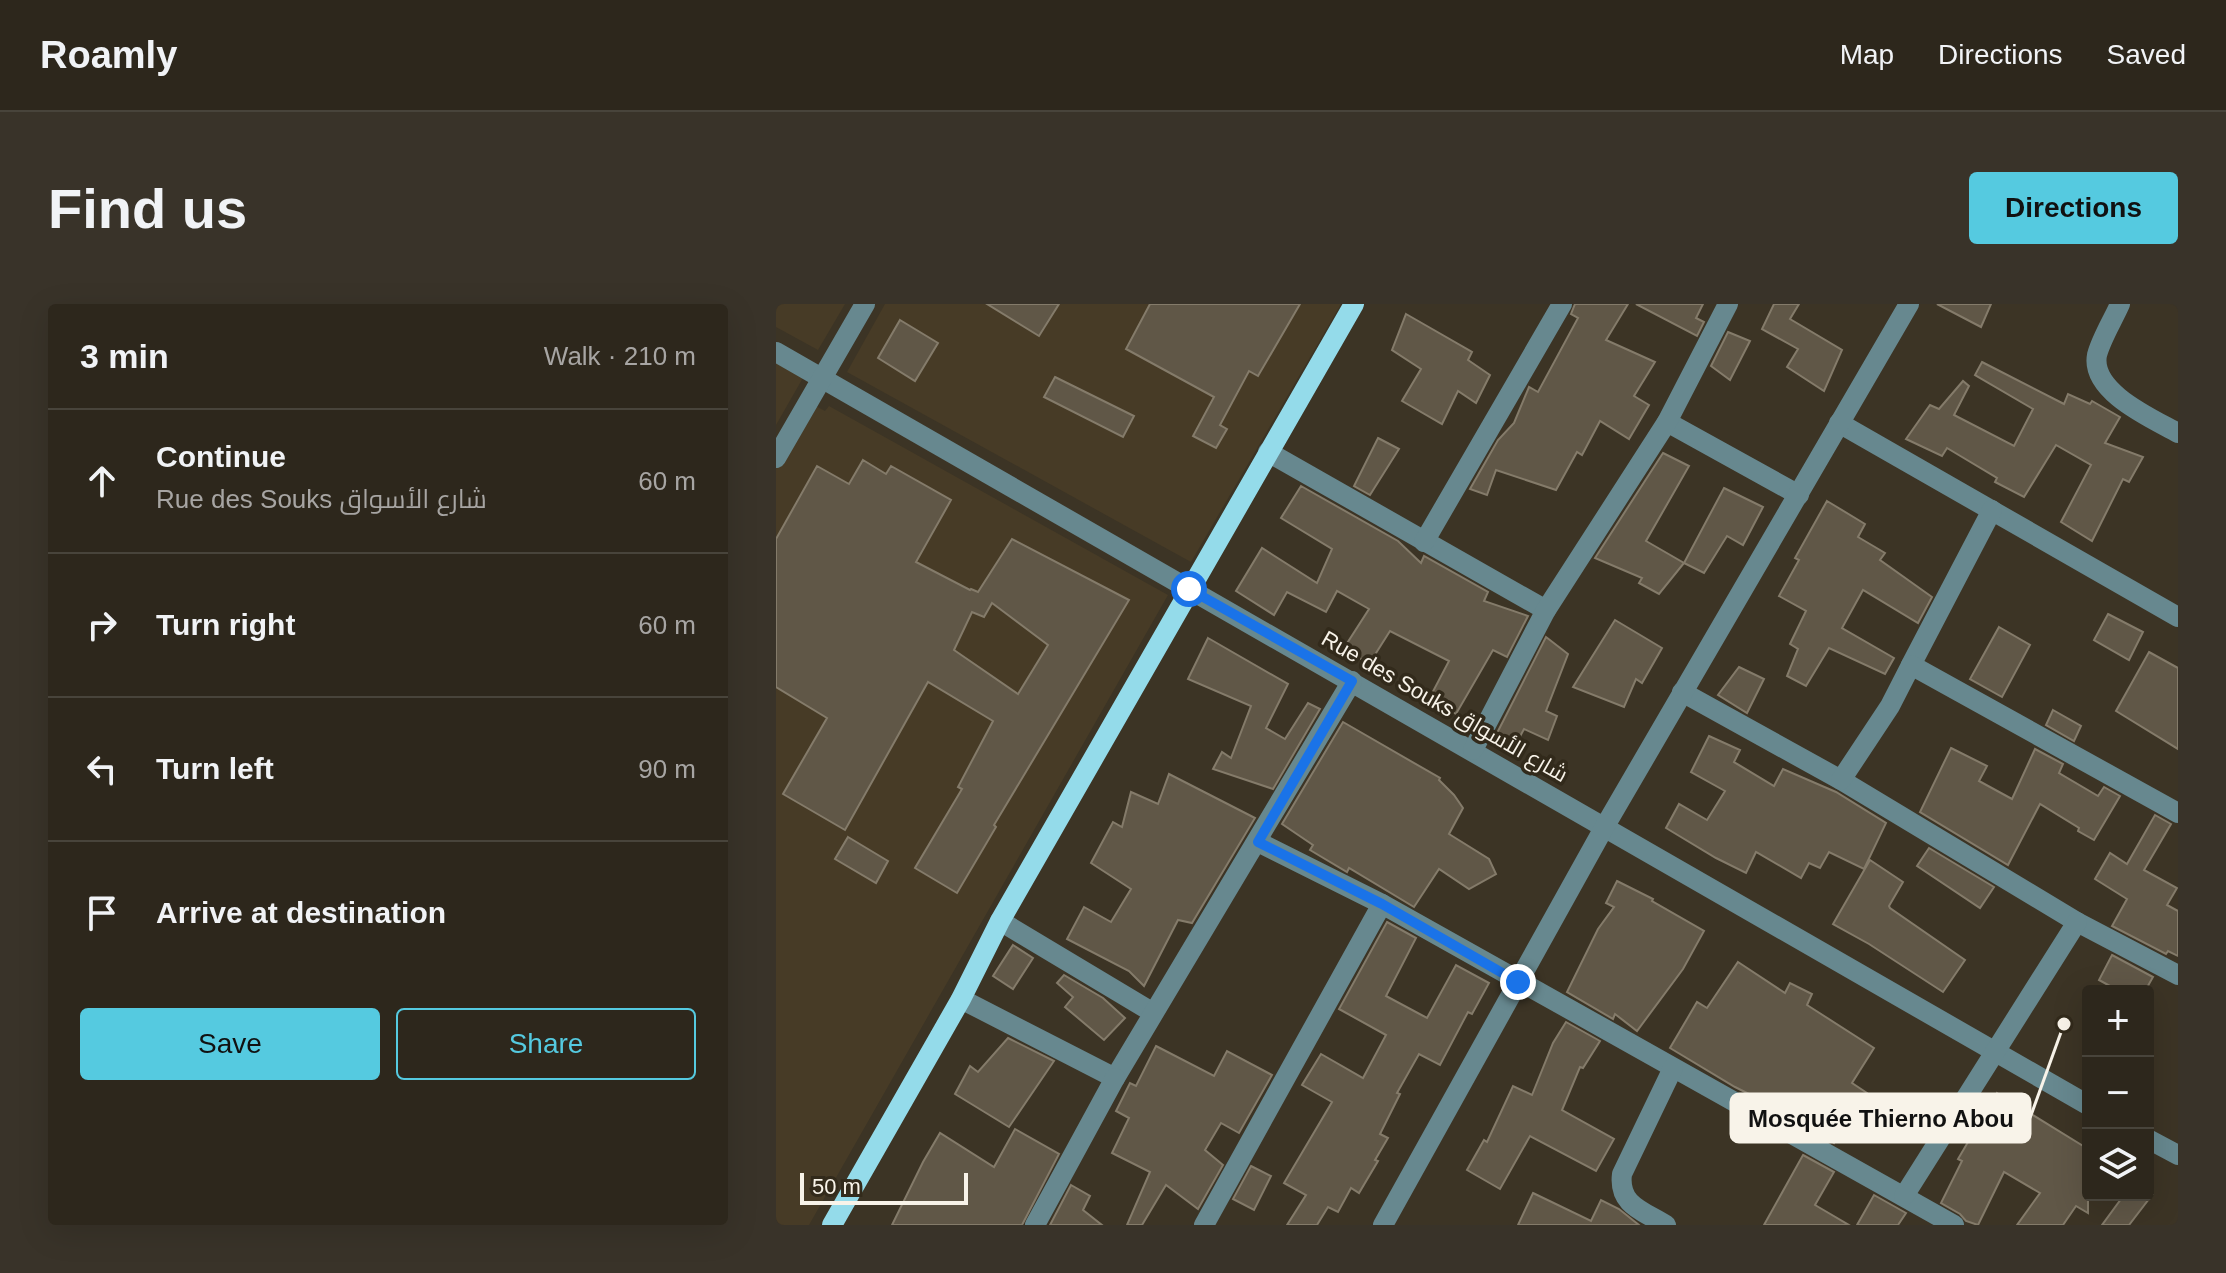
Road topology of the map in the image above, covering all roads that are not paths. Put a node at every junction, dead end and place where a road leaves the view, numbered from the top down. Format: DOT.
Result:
graph roads {
  1 [pos="865,304"];
  2 [pos="1354,304"];
  3 [pos="1562,304"];
  4 [pos="1728,304"];
  5 [pos="1909,304"];
  6 [pos="2120,304"];
  7 [pos="776,352"];
  8 [pos="822,378"];
  9 [pos="1667,422"];
  10 [pos="1839,423"];
  11 [pos="2178,433"];
  12 [pos="1268,452"];
  13 [pos="776,458"];
  14 [pos="1799,495"];
  15 [pos="1992,510"];
  16 [pos="1424,542"];
  17 [pos="1189,589"];
  18 [pos="1546,610"];
  19 [pos="2178,617"];
  20 [pos="1911,665"];
  21 [pos="1352,681"];
  22 [pos="1682,692"];
  23 [pos="1473,750"];
  24 [pos="1841,780"];
  25 [pos="2178,813"];
  26 [pos="1605,826"];
  27 [pos="1258,842"];
  28 [pos="1382,904"];
  29 [pos="1000,921"];
  30 [pos="2077,922"];
  31 [pos="2178,975"];
  32 [pos="1518,982"];
  33 [pos="961,999"];
  34 [pos="1152,1012"];
  35 [pos="1995,1053"];
  36 [pos="1673,1068"];
  37 [pos="1115,1078"];
  38 [pos="2082,1102"];
  39 [pos="2154,1142"];
  40 [pos="2178,1155"];
  41 [pos="1904,1196"];
  42 [pos="832,1225"];
  43 [pos="1035,1225"];
  44 [pos="1204,1225"];
  45 [pos="1383,1225"];
  46 [pos="1666,1225"];
  47 [pos="1954,1225"];
  1 -- 8 [label="street"];
  2 -- 12 [label="main road"];
  3 -- 16 [label="street"];
  4 -- 9 [label="street"];
  5 -- 10 [label="street"];
  6 -- 11 [label="street"];
  7 -- 8 [label="street, Rue des Souks شارع الأسواق"];
  8 -- 13 [label="street"];
  8 -- 17 [label="street, Rue des Souks شارع الأسواق"];
  9 -- 14 [label="street"];
  9 -- 18 [label="street"];
  10 -- 14 [label="street"];
  10 -- 15 [label="street"];
  12 -- 16 [label="street"];
  12 -- 17 [label="main road"];
  14 -- 22 [label="street"];
  15 -- 19 [label="street"];
  15 -- 20 [label="street"];
  16 -- 18 [label="street"];
  17 -- 21 [label="street, Rue des Souks شارع الأسواق"];
  17 -- 29 [label="main road"];
  18 -- 23 [label="street"];
  20 -- 24 [label="street"];
  20 -- 25 [label="street"];
  21 -- 23 [label="street, Rue des Souks شارع الأسواق"];
  21 -- 27 [label="street"];
  22 -- 24 [label="street"];
  22 -- 26 [label="street"];
  23 -- 26 [label="street, Rue des Souks شارع الأسواق"];
  24 -- 30 [label="street"];
  26 -- 32 [label="street"];
  26 -- 35 [label="street, Rue des Souks شارع الأسواق"];
  27 -- 28 [label="street"];
  27 -- 34 [label="street"];
  28 -- 32 [label="street"];
  28 -- 44 [label="street"];
  29 -- 33 [label="main road"];
  29 -- 34 [label="street"];
  30 -- 31 [label="street"];
  30 -- 35 [label="street"];
  32 -- 36 [label="street"];
  32 -- 45 [label="street"];
  33 -- 37 [label="street"];
  33 -- 42 [label="main road"];
  34 -- 37 [label="street"];
  35 -- 38 [label="street, Rue des Souks شارع الأسواق"];
  35 -- 41 [label="street"];
  36 -- 41 [label="street"];
  36 -- 46 [label="street"];
  37 -- 43 [label="street"];
  39 -- 40 [label="street"];
  41 -- 47 [label="street"];
}
